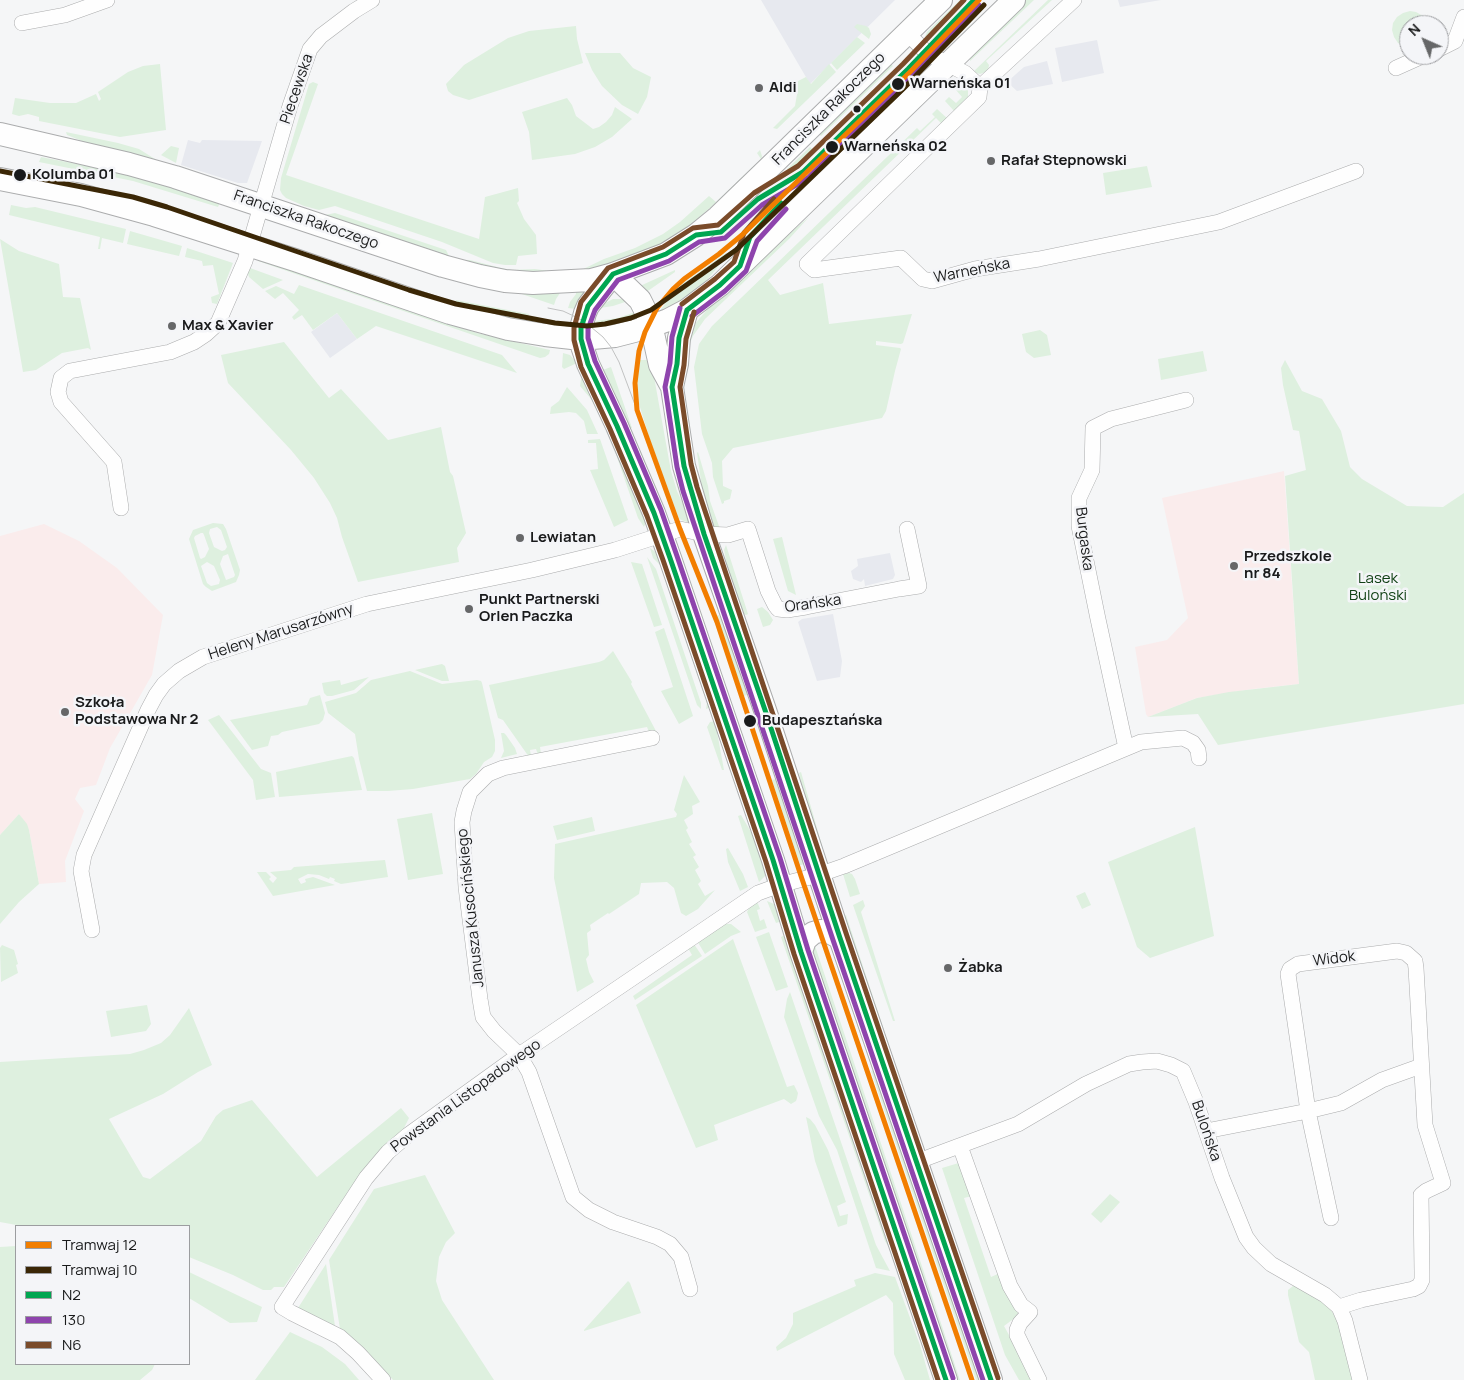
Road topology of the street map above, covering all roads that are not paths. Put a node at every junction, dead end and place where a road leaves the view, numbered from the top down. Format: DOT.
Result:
graph roads {
  1 [pos="107,0"];
  2 [pos="372,0"];
  3 [pos="941,0"];
  4 [pos="1014,0"];
  5 [pos="1074,0"];
  6 [pos="350,6"];
  7 [pos="1464,17"];
  8 [pos="22,23"];
  9 [pos="906,33"];
  10 [pos="1449,45"];
  11 [pos="946,64"];
  12 [pos="1403,65"];
  13 [pos="1396,68"];
  14 [pos="980,87"];
  15 [pos="0,134"];
  16 [pos="1356,170"];
  17 [pos="0,179"];
  18 [pos="262,205"];
  19 [pos="250,246"];
  20 [pos="613,274"];
  21 [pos="687,310"];
  22 [pos="652,326"];
  23 [pos="581,339"];
  24 [pos="672,387"];
  25 [pos="1186,400"];
  26 [pos="121,508"];
  27 [pos="907,529"];
  28 [pos="704,534"];
  29 [pos="662,535"];
  30 [pos="652,738"];
  31 [pos="1126,748"];
  32 [pos="1200,758"];
  33 [pos="818,875"];
  34 [pos="780,885"];
  35 [pos="92,930"];
  36 [pos="840,938"];
  37 [pos="800,952"];
  38 [pos="519,1055"];
  39 [pos="1421,1066"];
  40 [pos="1308,1111"];
  41 [pos="1206,1131"];
  42 [pos="960,1146"];
  43 [pos="916,1162"];
  44 [pos="1331,1218"];
  45 [pos="690,1289"];
  46 [pos="1339,1307"];
  47 [pos="383,1380"];
  48 [pos="946,1380"];
  49 [pos="991,1380"];
  50 [pos="1039,1380"];
  51 [pos="1360,1380"];
  1 -- 8 [label="street"];
  2 -- 6 [label="street, Piecewska"];
  3 -- 9 [label="main road, Franciszka Rakoczego"];
  4 -- 11 [label="main road"];
  5 -- 14 [label="street, Warneńska"];
  6 -- 18 [label="street, Piecewska"];
  7 -- 10 [label="street"];
  9 -- 11 [label="street"];
  9 -- 20 [label="main road, Franciszka Rakoczego"];
  11 -- 14 [label="street"];
  11 -- 21 [label="main road"];
  12 -- 13 [label="street"];
  14 -- 16 [label="street, Warneńska"];
  15 -- 18 [label="main road, Franciszka Rakoczego"];
  17 -- 19 [label="main road"];
  18 -- 19 [label="street, Piecewska"];
  18 -- 20 [label="main road, Franciszka Rakoczego"];
  19 -- 23 [label="main road"];
  19 -- 26 [label="street, Piecewska"];
  20 -- 22 [label="main road"];
  20 -- 23 [label="main road"];
  21 -- 22 [label="main road"];
  21 -- 24 [label="main road"];
  22 -- 23 [label="main road"];
  22 -- 24 [label="main road"];
  23 -- 29 [label="main road"];
  24 -- 28 [label="main road"];
  25 -- 31 [label="street, Burgaska"];
  27 -- 28 [label="street, Orańska"];
  28 -- 29 [label="street, Heleny Marusarzówny"];
  28 -- 33 [label="main road"];
  29 -- 34 [label="main road"];
  29 -- 35 [label="street, Heleny Marusarzówny"];
  30 -- 38 [label="street, Janusza Kusocińskiego"];
  31 -- 32 [label="street"];
  31 -- 33 [label="street"];
  33 -- 34 [label="street, Powstania Listopadowego"];
  33 -- 36 [label="main road"];
  34 -- 37 [label="main road"];
  34 -- 38 [label="street, Powstania Listopadowego"];
  36 -- 37 [label="main road"];
  36 -- 43 [label="main road"];
  37 -- 48 [label="main road"];
  38 -- 45 [label="street, Janusza Kusocińskiego"];
  38 -- 47 [label="street, Powstania Listopadowego"];
  39 -- 40 [label="street"];
  39 -- 40 [label="street, Widok"];
  39 -- 46 [label="street, Widok"];
  40 -- 41 [label="street"];
  40 -- 44 [label="street, Widok"];
  41 -- 42 [label="street, Bulońska"];
  41 -- 46 [label="street, Bulońska"];
  42 -- 43 [label="street, Bulońska"];
  42 -- 50 [label="street"];
  43 -- 49 [label="main road"];
  46 -- 51 [label="street"];
}
